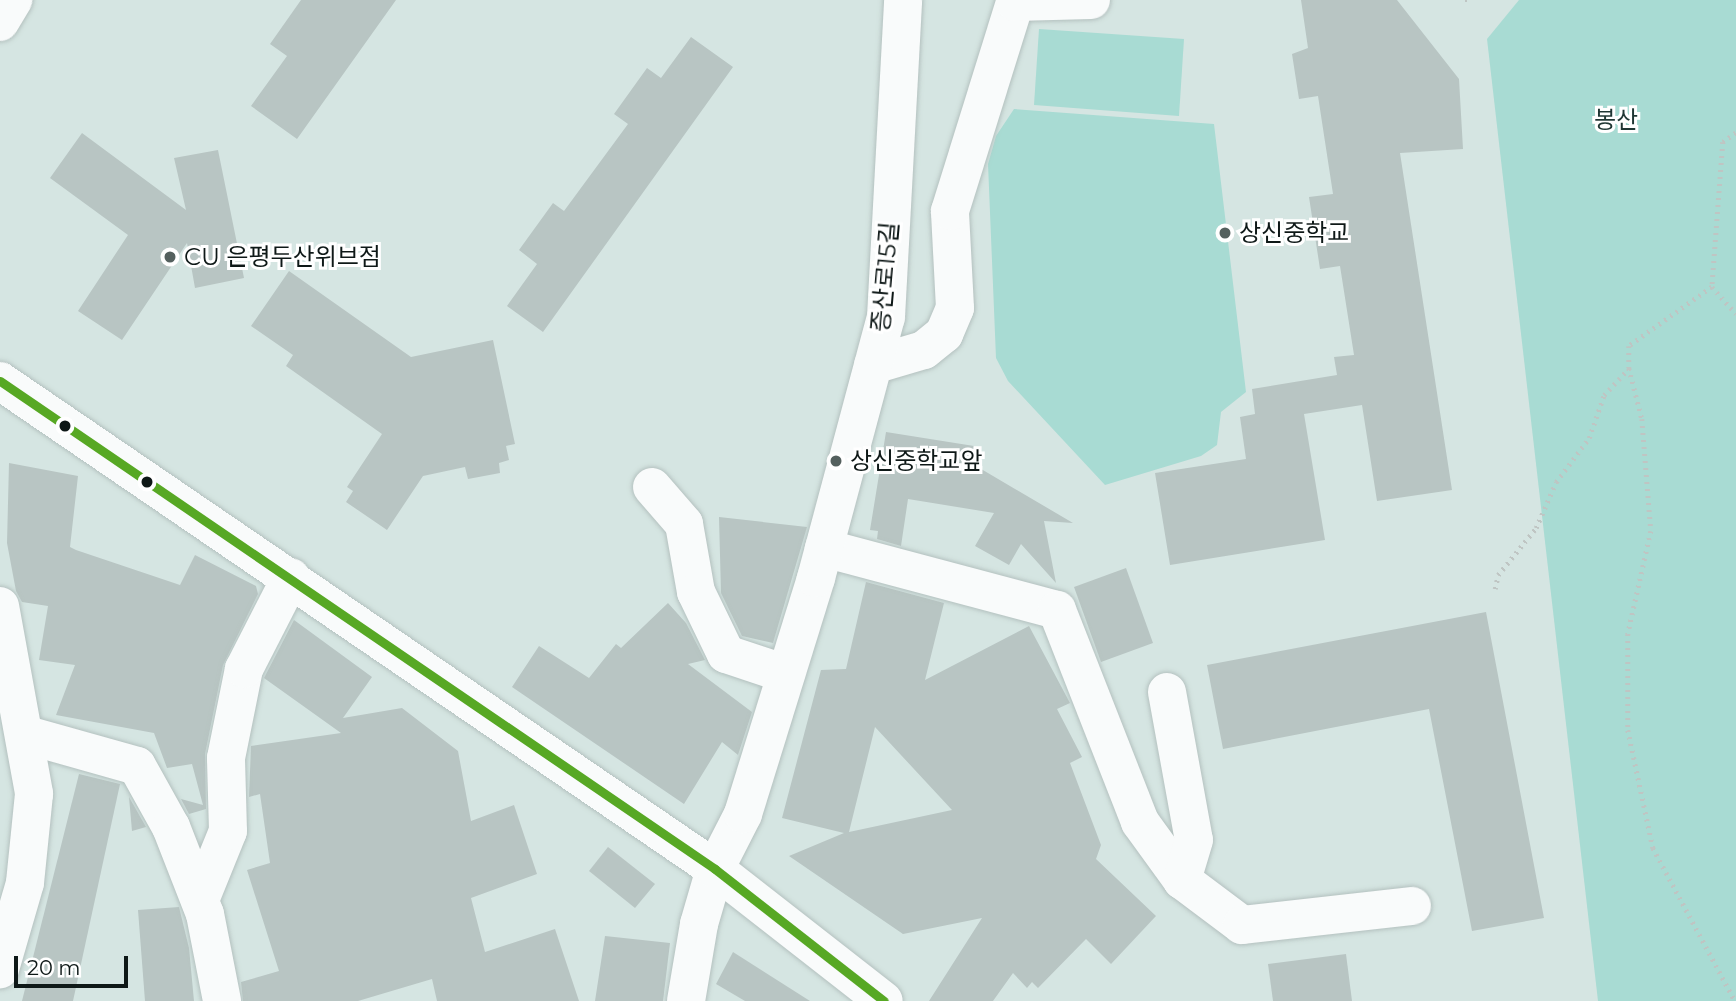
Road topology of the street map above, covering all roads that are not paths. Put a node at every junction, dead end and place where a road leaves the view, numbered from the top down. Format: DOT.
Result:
graph roads {
  1 [pos="13,0"];
  2 [pos="902,0"];
  3 [pos="1091,0"];
  4 [pos="0,22"];
  5 [pos="873,365"];
  6 [pos="0,381"];
  7 [pos="652,486"];
  8 [pos="824,548"];
  9 [pos="291,578"];
  10 [pos="0,606"];
  11 [pos="786,674"];
  12 [pos="1167,692"];
  13 [pos="27,735"];
  14 [pos="715,869"];
  15 [pos="1182,880"];
  16 [pos="200,901"];
  17 [pos="1412,906"];
  18 [pos="0,969"];
  19 [pos="222,1001"];
  20 [pos="686,1001"];
  21 [pos="884,1001"];
  1 -- 4 [label="main road"];
  2 -- 5 [label="main road, 증산로15길"];
  3 -- 5 [label="main road"];
  5 -- 8 [label="main road, 증산로15길"];
  6 -- 9 [label="main road"];
  7 -- 11 [label="main road"];
  8 -- 11 [label="main road, 증산로15길"];
  8 -- 15 [label="main road"];
  9 -- 14 [label="main road"];
  9 -- 16 [label="main road"];
  10 -- 13 [label="main road"];
  11 -- 14 [label="main road, 증산로15길"];
  12 -- 15 [label="main road"];
  13 -- 16 [label="main road"];
  13 -- 18 [label="main road"];
  14 -- 20 [label="main road, 증산로15길"];
  14 -- 21 [label="main road"];
  15 -- 17 [label="main road"];
  16 -- 19 [label="main road"];
}
